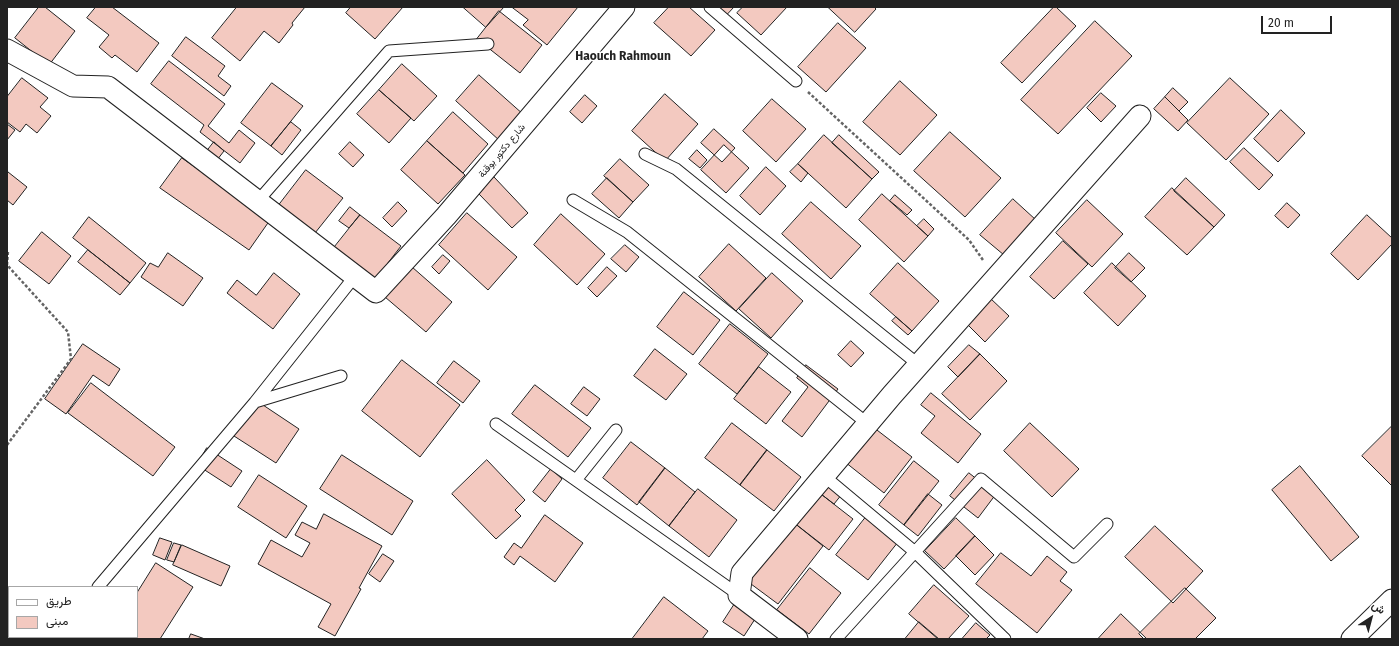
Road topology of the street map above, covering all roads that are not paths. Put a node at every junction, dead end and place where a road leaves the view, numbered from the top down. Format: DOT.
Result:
graph roads {
  1 [pos="624,7"];
  2 [pos="710,7"];
  3 [pos="488,44"];
  4 [pos="7,50"];
  5 [pos="796,81"];
  6 [pos="1140,116"];
  7 [pos="645,154"];
  8 [pos="573,200"];
  9 [pos="257,202"];
  10 [pos="354,276"];
  11 [pos="919,365"];
  12 [pos="341,376"];
  13 [pos="255,402"];
  14 [pos="496,424"];
  15 [pos="868,424"];
  16 [pos="616,430"];
  17 [pos="824,476"];
  18 [pos="576,480"];
  19 [pos="1107,524"];
  20 [pos="915,552"];
  21 [pos="99,586"];
  22 [pos="739,595"];
  23 [pos="1392,600"];
  24 [pos="797,639"];
  25 [pos="836,639"];
  26 [pos="1005,639"];
  27 [pos="1352,639"];
  1 -- 10 [label="street, شارع دكتور بوقنة"];
  2 -- 5 [label="lane"];
  3 -- 9 [label="lane"];
  4 -- 9 [label="street"];
  6 -- 11 [label="street"];
  7 -- 11 [label="lane"];
  8 -- 15 [label="lane"];
  9 -- 10 [label="street"];
  10 -- 13 [label="lane"];
  11 -- 15 [label="street"];
  12 -- 13 [label="lane"];
  13 -- 21 [label="lane"];
  14 -- 18 [label="lane"];
  15 -- 17 [label="street"];
  16 -- 18 [label="lane"];
  17 -- 20 [label="lane"];
  17 -- 22 [label="street"];
  18 -- 22 [label="lane"];
  19 -- 20 [label="lane"];
  20 -- 25 [label="lane"];
  20 -- 26 [label="lane"];
  22 -- 24 [label="street"];
  23 -- 27 [label="street"];
}
